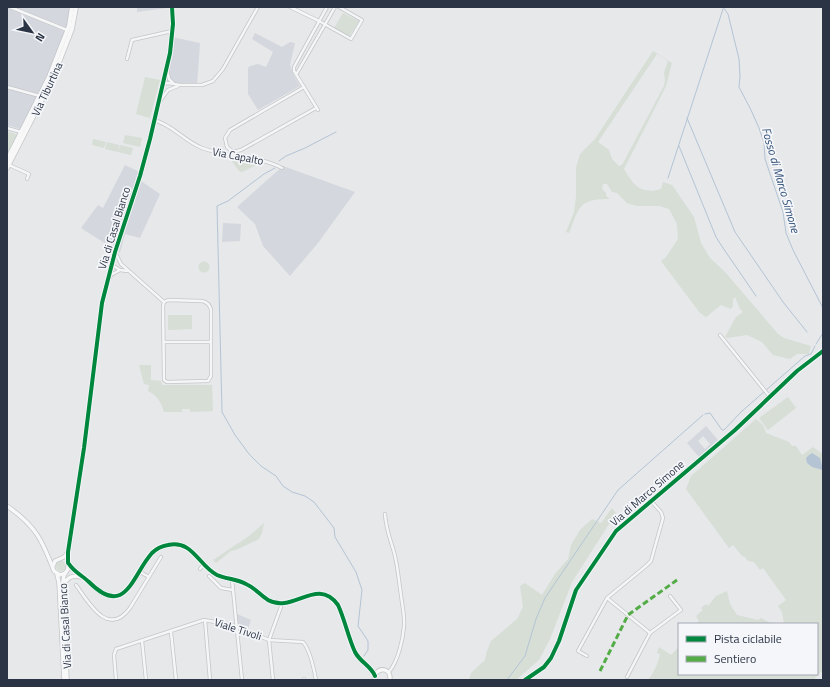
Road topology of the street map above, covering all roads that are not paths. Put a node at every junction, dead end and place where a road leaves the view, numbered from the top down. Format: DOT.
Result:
graph roads {
  1 [pos="10,7"];
  2 [pos="72,7"];
  3 [pos="76,7"];
  4 [pos="172,7"];
  5 [pos="258,7"];
  6 [pos="290,7"];
  7 [pos="327,7"];
  8 [pos="335,7"];
  9 [pos="339,7"];
  10 [pos="319,21"];
  11 [pos="325,25"];
  12 [pos="68,30"];
  13 [pos="173,31"];
  14 [pos="304,47"];
  15 [pos="302,51"];
  16 [pos="310,51"];
  17 [pos="308,55"];
  18 [pos="127,59"];
  19 [pos="167,68"];
  20 [pos="297,73"];
  21 [pos="173,83"];
  22 [pos="163,84"];
  23 [pos="180,85"];
  24 [pos="7,87"];
  25 [pos="172,87"];
  26 [pos="304,87"];
  27 [pos="40,97"];
  28 [pos="157,107"];
  29 [pos="154,120"];
  30 [pos="7,128"];
  31 [pos="22,132"];
  32 [pos="19,138"];
  33 [pos="7,156"];
  34 [pos="7,164"];
  35 [pos="282,168"];
  36 [pos="27,179"];
  37 [pos="115,252"];
  38 [pos="121,264"];
  39 [pos="112,265"];
  40 [pos="120,270"];
  41 [pos="131,273"];
  42 [pos="107,283"];
  43 [pos="164,302"];
  44 [pos="720,336"];
  45 [pos="164,342"];
  46 [pos="211,342"];
  47 [pos="823,351"];
  48 [pos="770,397"];
  49 [pos="651,500"];
  50 [pos="7,506"];
  51 [pos="385,514"];
  52 [pos="68,552"];
  53 [pos="48,554"];
  54 [pos="161,557"];
  55 [pos="59,559"];
  56 [pos="68,564"];
  57 [pos="204,564"];
  58 [pos="53,567"];
  59 [pos="200,569"];
  60 [pos="66,572"];
  61 [pos="140,572"];
  62 [pos="78,573"];
  63 [pos="57,574"];
  64 [pos="209,576"];
  65 [pos="149,577"];
  66 [pos="86,579"];
  67 [pos="232,580"];
  68 [pos="63,585"];
  69 [pos="76,585"];
  70 [pos="233,590"];
  71 [pos="670,596"];
  72 [pos="607,598"];
  73 [pos="282,604"];
  74 [pos="205,620"];
  75 [pos="236,627"];
  76 [pos="171,632"];
  77 [pos="650,633"];
  78 [pos="269,640"];
  79 [pos="142,641"];
  80 [pos="587,656"];
  81 [pos="369,668"];
  82 [pos="379,670"];
  83 [pos="389,672"];
  84 [pos="627,677"];
  85 [pos="375,678"];
  86 [pos="64,680"];
  87 [pos="68,680"];
  88 [pos="116,680"];
  89 [pos="146,680"];
  90 [pos="176,680"];
  91 [pos="210,680"];
  92 [pos="242,680"];
  93 [pos="273,680"];
  94 [pos="316,680"];
  95 [pos="390,680"];
  96 [pos="525,680"];
  1 -- 12 [label="street"];
  2 -- 12 [label="main road, Via Tiburtina"];
  3 -- 34 [label="main road, Via Tiburtina"];
  4 -- 13 [label="street, Via di Casal Bianco"];
  5 -- 23 [label="street"];
  6 -- 10 [label="street"];
  7 -- 10 [label="street"];
  8 -- 11 [label="street"];
  9 -- 11 [label="street"];
  10 -- 11 [label="street"];
  10 -- 14 [label="street"];
  11 -- 16 [label="street"];
  12 -- 27 [label="main road, Via Tiburtina"];
  13 -- 18 [label="street"];
  13 -- 19 [label="street, Via di Casal Bianco"];
  14 -- 15 [label="street"];
  14 -- 16 [label="street"];
  15 -- 17 [label="street"];
  15 -- 20 [label="street"];
  16 -- 17 [label="street"];
  17 -- 20 [label="street"];
  19 -- 21 [label="street"];
  19 -- 22 [label="street, Via di Casal Bianco"];
  20 -- 26 [label="street"];
  21 -- 22 [label="street"];
  21 -- 23 [label="street"];
  22 -- 25 [label="street"];
  22 -- 28 [label="street, Via di Casal Bianco"];
  23 -- 25 [label="street"];
  24 -- 27 [label="street"];
  25 -- 28 [label="street"];
  26 -- 26 [label="street"];
  27 -- 31 [label="main road, Via Tiburtina"];
  28 -- 29 [label="street, Via di Casal Bianco"];
  29 -- 35 [label="street, Via Capalto"];
  29 -- 37 [label="street, Via di Casal Bianco"];
  30 -- 31 [label="street"];
  31 -- 32 [label="main road, Via Tiburtina"];
  32 -- 33 [label="main road"];
  32 -- 34 [label="main road, Via Tiburtina"];
  34 -- 36 [label="street"];
  37 -- 38 [label="street"];
  37 -- 39 [label="street, Via di Casal Bianco"];
  38 -- 39 [label="street"];
  38 -- 41 [label="street"];
  39 -- 40 [label="street"];
  39 -- 42 [label="street, Via di Casal Bianco"];
  40 -- 41 [label="street"];
  40 -- 42 [label="street"];
  41 -- 43 [label="street"];
  42 -- 52 [label="street, Via di Casal Bianco"];
  43 -- 45 [label="street"];
  43 -- 46 [label="street"];
  44 -- 48 [label="street"];
  45 -- 46 [label="street"];
  45 -- 46 [label="street"];
  47 -- 48 [label="street, Via di Marco Simone"];
  48 -- 49 [label="street, Via di Marco Simone"];
  49 -- 72 [label="street"];
  49 -- 96 [label="street, Via di Marco Simone"];
  50 -- 53 [label="street"];
  51 -- 83 [label="street"];
  52 -- 55 [label="street"];
  52 -- 56 [label="street, Via di Casal Bianco"];
  53 -- 55 [label="street"];
  53 -- 58 [label="street"];
  54 -- 65 [label="street"];
  55 -- 56 [label="street"];
  55 -- 58 [label="street"];
  56 -- 60 [label="street"];
  56 -- 62 [label="street"];
  57 -- 59 [label="street"];
  57 -- 61 [label="street"];
  57 -- 67 [label="street"];
  58 -- 63 [label="street"];
  60 -- 62 [label="street"];
  60 -- 63 [label="street"];
  60 -- 68 [label="street, Via di Casal Bianco"];
  61 -- 65 [label="street"];
  61 -- 66 [label="street"];
  62 -- 66 [label="street"];
  63 -- 86 [label="street, Via di Casal Bianco"];
  64 -- 70 [label="street"];
  65 -- 69 [label="street"];
  66 -- 68 [label="street"];
  67 -- 70 [label="street"];
  67 -- 73 [label="street"];
  68 -- 87 [label="street, Via di Casal Bianco"];
  70 -- 75 [label="street"];
  71 -- 77 [label="street"];
  72 -- 77 [label="street"];
  72 -- 80 [label="street"];
  73 -- 78 [label="street"];
  73 -- 81 [label="street"];
  74 -- 75 [label="street, Viale Tivoli"];
  74 -- 76 [label="street, Viale Tivoli"];
  74 -- 91 [label="street"];
  75 -- 78 [label="street, Viale Tivoli"];
  75 -- 92 [label="street"];
  76 -- 79 [label="street, Viale Tivoli"];
  76 -- 90 [label="street"];
  77 -- 84 [label="street"];
  78 -- 93 [label="street"];
  78 -- 94 [label="street, Viale Tivoli"];
  79 -- 88 [label="street, Viale Tivoli"];
  79 -- 89 [label="street"];
  81 -- 82 [label="street"];
  81 -- 85 [label="street"];
  82 -- 83 [label="street"];
  82 -- 85 [label="street"];
  83 -- 95 [label="street"];
}
